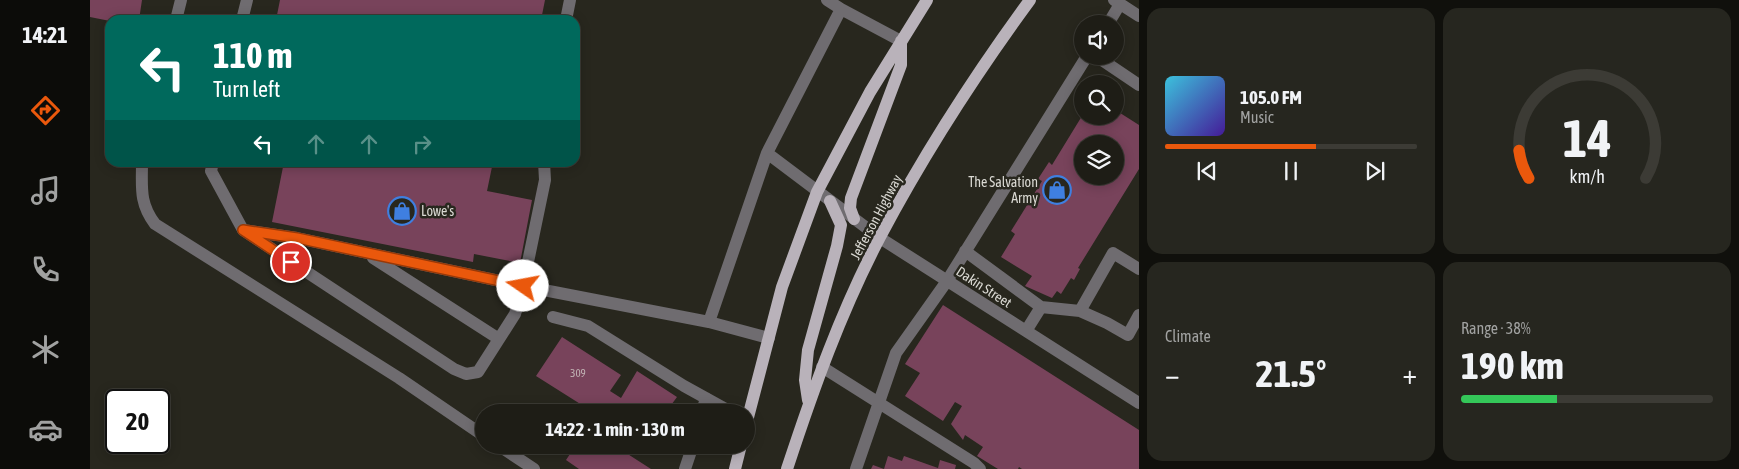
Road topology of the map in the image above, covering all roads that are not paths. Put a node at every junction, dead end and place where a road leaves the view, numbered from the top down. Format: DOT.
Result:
graph roads {
  1 [pos="181,0"];
  2 [pos="247,0"];
  3 [pos="570,0"];
  4 [pos="827,0"];
  5 [pos="927,0"];
  6 [pos="1030,0"];
  7 [pos="1117,2"];
  8 [pos="841,9"];
  9 [pos="177,15"];
  10 [pos="243,15"];
  11 [pos="567,15"];
  12 [pos="1112,15"];
  13 [pos="1139,16"];
  14 [pos="901,41"];
  15 [pos="1081,65"];
  16 [pos="1109,65"];
  17 [pos="1139,85"];
  18 [pos="767,153"];
  19 [pos="142,167"];
  20 [pos="212,167"];
  21 [pos="544,167"];
  22 [pos="817,192"];
  23 [pos="830,202"];
  24 [pos="854,219"];
  25 [pos="243,230"];
  26 [pos="880,238"];
  27 [pos="965,252"];
  28 [pos="366,253"];
  29 [pos="1139,269"];
  30 [pos="946,281"];
  31 [pos="523,286"];
  32 [pos="1041,306"];
  33 [pos="1080,311"];
  34 [pos="1139,315"];
  35 [pos="553,317"];
  36 [pos="709,322"];
  37 [pos="1026,331"];
  38 [pos="769,338"];
  39 [pos="499,339"];
  40 [pos="822,367"];
  41 [pos="706,398"];
  42 [pos="878,403"];
  43 [pos="1139,403"];
  44 [pos="704,404"];
  45 [pos="717,404"];
  46 [pos="752,404"];
  47 [pos="808,404"];
  48 [pos="475,430"];
  49 [pos="512,454"];
  50 [pos="690,454"];
  51 [pos="739,454"];
  52 [pos="534,469"];
  53 [pos="685,469"];
  54 [pos="735,469"];
  55 [pos="787,469"];
  56 [pos="856,469"];
  57 [pos="980,469"];
  1 -- 9 [label="street"];
  2 -- 10 [label="street"];
  3 -- 11 [label="street"];
  4 -- 8 [label="street"];
  5 -- 14 [label="main road"];
  6 -- 26 [label="main road, Jefferson Highway"];
  7 -- 12 [label="street"];
  7 -- 13 [label="street"];
  8 -- 14 [label="street"];
  8 -- 18 [label="street"];
  14 -- 22 [label="main road"];
  14 -- 24 [label="main road"];
  15 -- 27 [label="street"];
  16 -- 17 [label="street"];
  18 -- 22 [label="street, Dakin Street"];
  18 -- 36 [label="street"];
  19 -- 48 [label="street"];
  20 -- 25 [label="street"];
  21 -- 31 [label="street"];
  22 -- 23 [label="street, Dakin Street"];
  22 -- 38 [label="main road"];
  23 -- 24 [label="street, Dakin Street"];
  23 -- 47 [label="main road"];
  24 -- 26 [label="street, Dakin Street"];
  25 -- 28 [label="street"];
  25 -- 39 [label="street"];
  26 -- 30 [label="street, Dakin Street"];
  26 -- 40 [label="main road, Jefferson Highway"];
  27 -- 30 [label="street"];
  27 -- 32 [label="street"];
  28 -- 31 [label="street"];
  28 -- 39 [label="street"];
  29 -- 33 [label="street"];
  30 -- 37 [label="street, Dakin Street"];
  30 -- 42 [label="street"];
  31 -- 36 [label="street"];
  31 -- 39 [label="street"];
  32 -- 33 [label="street"];
  32 -- 37 [label="street"];
  33 -- 34 [label="street"];
  35 -- 41 [label="street"];
  36 -- 38 [label="street"];
  37 -- 43 [label="street, Dakin Street"];
  38 -- 46 [label="main road"];
  40 -- 42 [label="street"];
  40 -- 47 [label="main road, Jefferson Highway"];
  41 -- 44 [label="street"];
  41 -- 45 [label="street"];
  42 -- 56 [label="street"];
  42 -- 57 [label="street"];
  47 -- 55 [label="main road, Jefferson Highway"];
  49 -- 52 [label="street"];
  50 -- 53 [label="street"];
  51 -- 54 [label="main road"];
}
